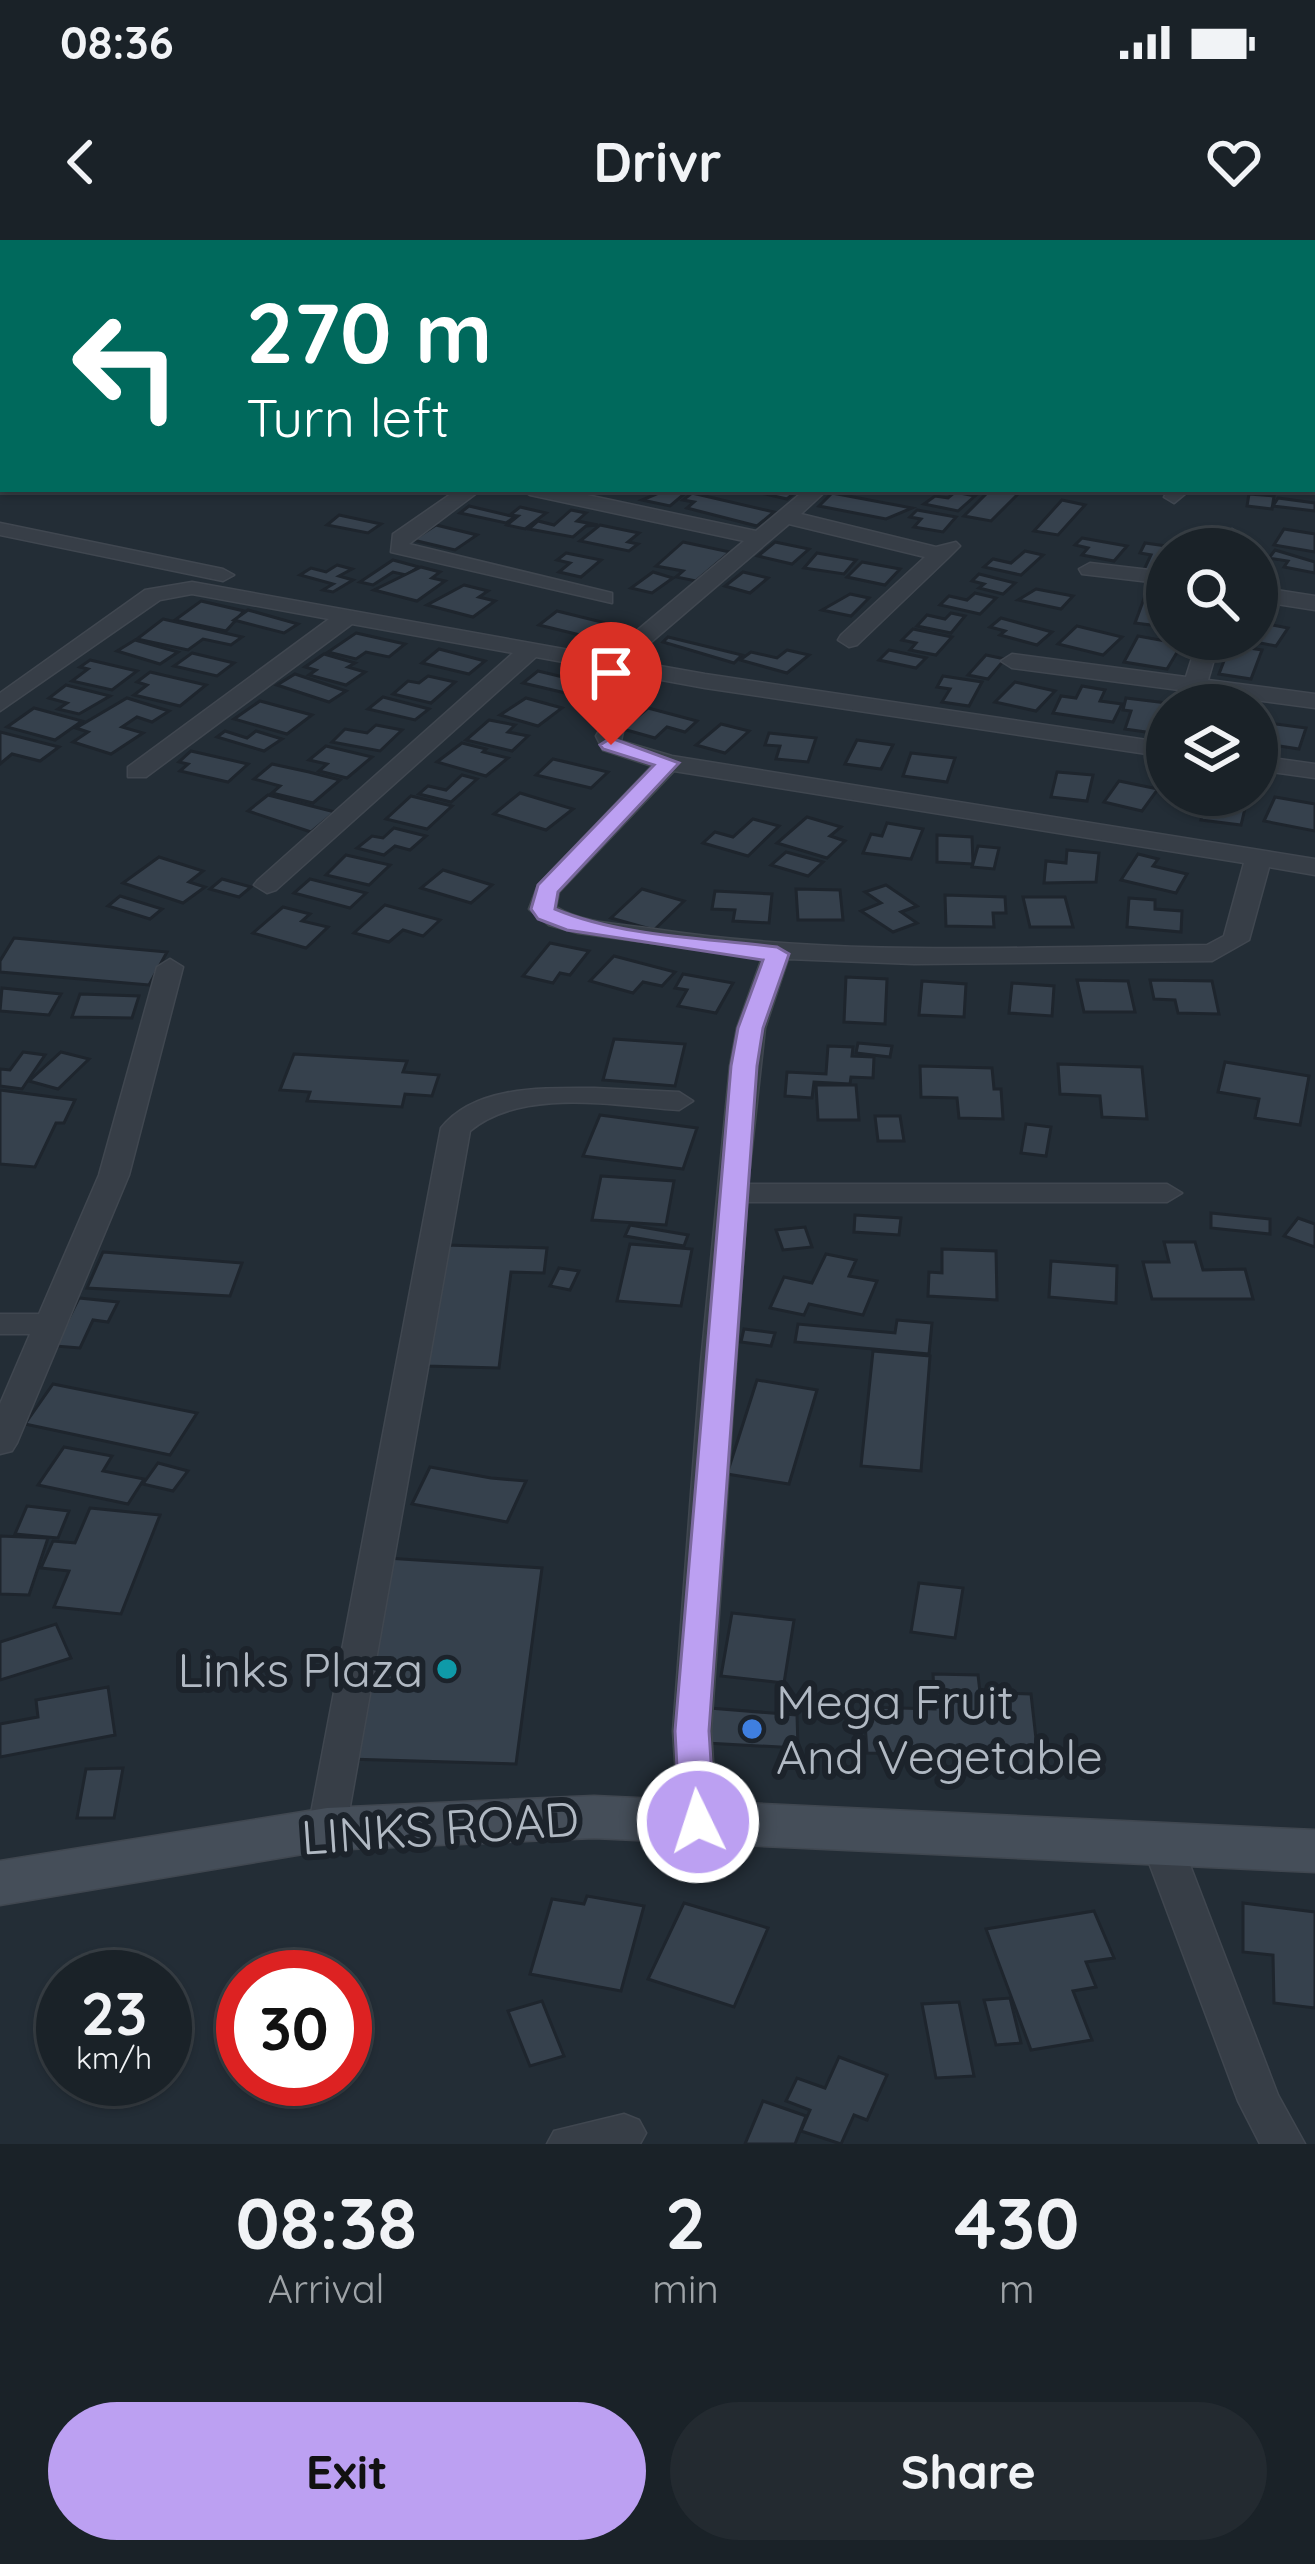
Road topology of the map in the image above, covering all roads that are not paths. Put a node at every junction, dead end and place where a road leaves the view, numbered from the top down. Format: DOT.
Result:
graph roads {
  1 [pos="468,492"];
  2 [pos="544,492"];
  3 [pos="814,492"];
  4 [pos="783,516"];
  5 [pos="0,529"];
  6 [pos="756,537"];
  7 [pos="1090,569"];
  8 [pos="1146,576"];
  9 [pos="604,598"];
  10 [pos="1278,598"];
  11 [pos="1315,603"];
  12 [pos="348,616"];
  13 [pos="849,640"];
  14 [pos="529,650"];
  15 [pos="628,660"];
  16 [pos="1203,660"];
  17 [pos="1012,661"];
  18 [pos="1196,684"];
  19 [pos="1278,696"];
  20 [pos="1315,701"];
  21 [pos="0,704"];
  22 [pos="612,728"];
  23 [pos="1146,747"];
  24 [pos="668,763"];
  25 [pos="1278,766"];
  26 [pos="1315,771"];
  27 [pos="137,772"];
  28 [pos="1258,860"];
  29 [pos="1315,867"];
  30 [pos="267,885"];
  31 [pos="777,954"];
  32 [pos="170,967"];
  33 [pos="679,1100"];
  34 [pos="734,1193"];
  35 [pos="1167,1193"];
  36 [pos="0,1324"];
  37 [pos="52,1324"];
  38 [pos="0,1443"];
  39 [pos="698,1822"];
  40 [pos="327,1829"];
  41 [pos="1162,1844"];
  42 [pos="1315,1851"];
  43 [pos="0,1882"];
  44 [pos="624,2133"];
  45 [pos="568,2144"];
  46 [pos="1283,2144"];
  1 -- 9 [label="street"];
  2 -- 6 [label="street"];
  3 -- 4 [label="street"];
  4 -- 6 [label="street"];
  4 -- 13 [label="street"];
  5 -- 15 [label="street"];
  6 -- 15 [label="street"];
  7 -- 8 [label="street"];
  10 -- 11 [label="street"];
  12 -- 14 [label="street"];
  12 -- 21 [label="street"];
  12 -- 27 [label="street"];
  14 -- 15 [label="street"];
  14 -- 30 [label="street"];
  15 -- 23 [label="street"];
  16 -- 18 [label="street"];
  17 -- 18 [label="street"];
  19 -- 20 [label="street"];
  22 -- 24 [label="street"];
  24 -- 28 [label="street"];
  24 -- 31 [label="street"];
  25 -- 26 [label="street"];
  28 -- 29 [label="street"];
  28 -- 31 [label="street"];
  31 -- 34 [label="street"];
  32 -- 37 [label="street"];
  33 -- 40 [label="street"];
  34 -- 35 [label="street"];
  34 -- 39 [label="street"];
  36 -- 37 [label="street"];
  37 -- 38 [label="street"];
  39 -- 40 [label="main road, LINKS ROAD"];
  39 -- 41 [label="main road, LINKS ROAD"];
  40 -- 43 [label="main road, LINKS ROAD"];
  41 -- 42 [label="main road, LINKS ROAD"];
  41 -- 46 [label="street"];
  44 -- 45 [label="street"];
}
